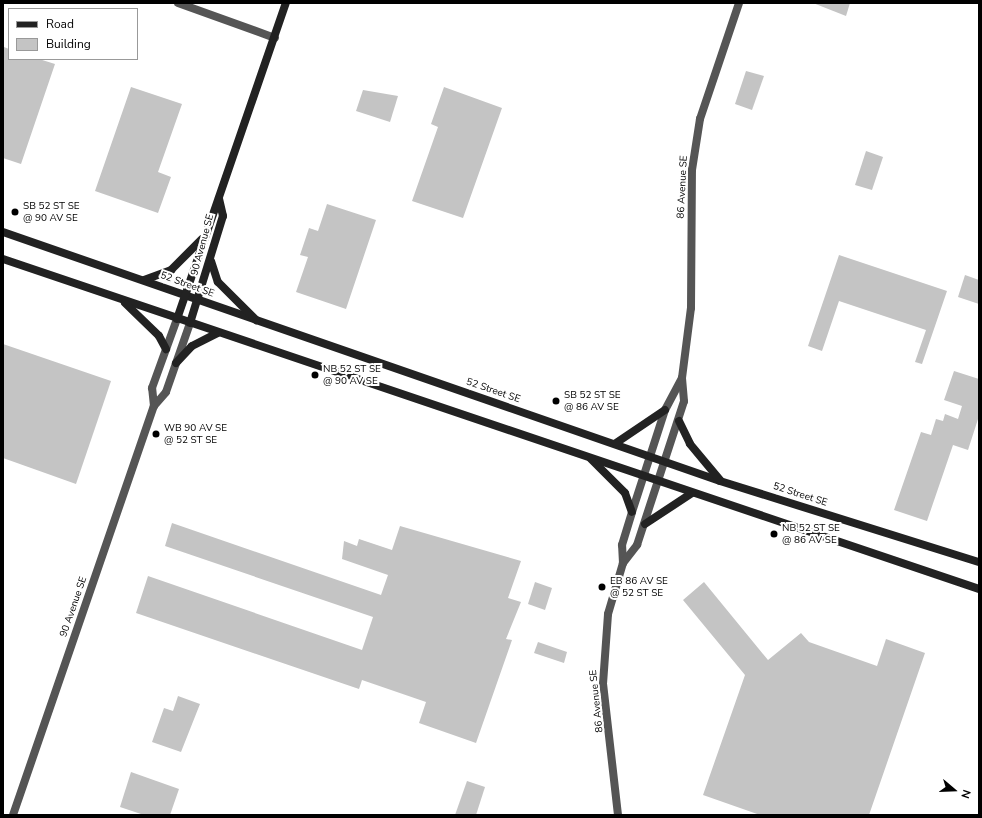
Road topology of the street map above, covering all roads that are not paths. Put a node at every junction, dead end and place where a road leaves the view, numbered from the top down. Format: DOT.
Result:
graph roads {
  1 [pos="178,3"];
  2 [pos="286,3"];
  3 [pos="739,3"];
  4 [pos="274,38"];
  5 [pos="219,198"];
  6 [pos="3,232"];
  7 [pos="204,237"];
  8 [pos="3,259"];
  9 [pos="210,261"];
  10 [pos="144,280"];
  11 [pos="186,294"];
  12 [pos="198,299"];
  13 [pos="122,301"];
  14 [pos="177,319"];
  15 [pos="190,323"];
  16 [pos="259,323"];
  17 [pos="218,333"];
  18 [pos="166,349"];
  19 [pos="176,363"];
  20 [pos="682,378"];
  21 [pos="154,406"];
  22 [pos="666,410"];
  23 [pos="679,421"];
  24 [pos="616,443"];
  25 [pos="651,456"];
  26 [pos="589,457"];
  27 [pos="666,461"];
  28 [pos="644,476"];
  29 [pos="659,481"];
  30 [pos="720,481"];
  31 [pos="692,493"];
  32 [pos="632,512"];
  33 [pos="645,524"];
  34 [pos="979,562"];
  35 [pos="623,563"];
  36 [pos="979,589"];
  37 [pos="13,815"];
  38 [pos="618,815"];
  1 -- 4 [label="street"];
  2 -- 4 [label="main road, 90 Avenue SE"];
  3 -- 20 [label="street, 86 Avenue SE"];
  4 -- 5 [label="main road, 90 Avenue SE"];
  5 -- 7 [label="main road, 90 Avenue SE"];
  5 -- 9 [label="main road, 90 Avenue SE"];
  6 -- 10 [label="main road, 52 Street SE"];
  7 -- 10 [label="main road"];
  7 -- 11 [label="main road, 90 Avenue SE"];
  8 -- 13 [label="main road"];
  9 -- 12 [label="main road, 90 Avenue SE"];
  9 -- 16 [label="main road"];
  10 -- 11 [label="main road, 52 Street SE"];
  11 -- 12 [label="main road, 52 Street SE"];
  11 -- 14 [label="main road, 90 Avenue SE"];
  12 -- 15 [label="main road, 90 Avenue SE"];
  12 -- 16 [label="main road, 52 Street SE"];
  13 -- 14 [label="main road"];
  13 -- 18 [label="main road"];
  14 -- 15 [label="main road"];
  14 -- 18 [label="street, 90 Avenue SE"];
  15 -- 17 [label="main road"];
  15 -- 19 [label="street, 90 Avenue SE"];
  16 -- 24 [label="main road, 52 Street SE"];
  17 -- 19 [label="main road"];
  17 -- 26 [label="main road"];
  18 -- 21 [label="street, 90 Avenue SE"];
  19 -- 21 [label="street, 90 Avenue SE"];
  20 -- 22 [label="street, 86 Avenue SE"];
  20 -- 23 [label="street, 86 Avenue SE"];
  21 -- 37 [label="street, 90 Avenue SE"];
  22 -- 24 [label="main road"];
  22 -- 25 [label="street, 86 Avenue SE"];
  23 -- 27 [label="street, 86 Avenue SE"];
  23 -- 30 [label="main road"];
  24 -- 25 [label="main road, 52 Street SE"];
  25 -- 27 [label="main road, 52 Street SE"];
  25 -- 28 [label="street, 86 Avenue SE"];
  26 -- 28 [label="main road"];
  26 -- 32 [label="main road"];
  27 -- 29 [label="street, 86 Avenue SE"];
  27 -- 30 [label="main road, 52 Street SE"];
  28 -- 29 [label="main road"];
  28 -- 32 [label="street, 86 Avenue SE"];
  29 -- 31 [label="main road"];
  29 -- 33 [label="street, 86 Avenue SE"];
  30 -- 34 [label="main road, 52 Street SE"];
  31 -- 33 [label="main road"];
  31 -- 36 [label="main road"];
  32 -- 35 [label="street, 86 Avenue SE"];
  33 -- 35 [label="street, 86 Avenue SE"];
  35 -- 38 [label="street, 86 Avenue SE"];
}
